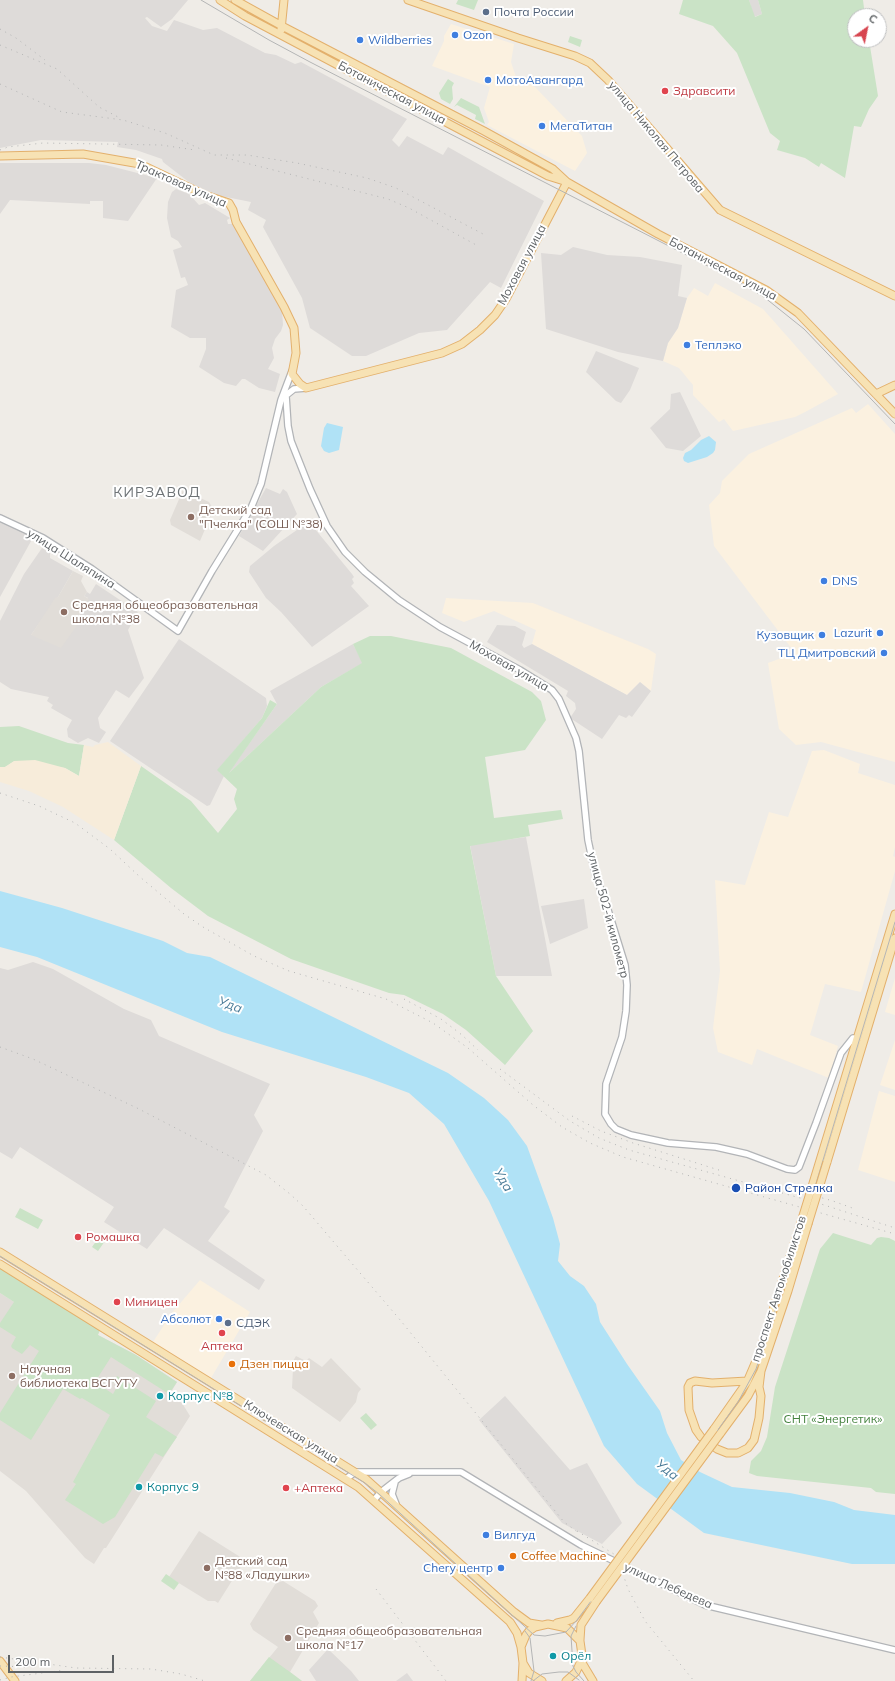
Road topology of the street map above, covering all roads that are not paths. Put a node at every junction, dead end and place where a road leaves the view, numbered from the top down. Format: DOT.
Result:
graph roads {
  1 [pos="220,0"];
  2 [pos="235,0"];
  3 [pos="284,0"];
  4 [pos="408,0"];
  5 [pos="282,26"];
  6 [pos="281,34"];
  7 [pos="0,156"];
  8 [pos="567,182"];
  9 [pos="895,296"];
  10 [pos="292,370"];
  11 [pos="895,385"];
  12 [pos="306,388"];
  13 [pos="876,394"];
  14 [pos="286,396"];
  15 [pos="281,400"];
  16 [pos="895,414"];
  17 [pos="0,518"];
  18 [pos="576,738"];
  19 [pos="895,914"];
  20 [pos="895,938"];
  21 [pos="857,1039"];
  22 [pos="824,1162"];
  23 [pos="804,1223"];
  24 [pos="0,1252"];
  25 [pos="0,1264"];
  26 [pos="72,1296"];
  27 [pos="66,1306"];
  28 [pos="761,1371"];
  29 [pos="747,1381"];
  30 [pos="748,1396"];
  31 [pos="761,1396"];
  32 [pos="252,1408"];
  33 [pos="246,1417"];
  34 [pos="717,1432"];
  35 [pos="355,1472"];
  36 [pos="414,1473"];
  37 [pos="346,1479"];
  38 [pos="396,1481"];
  39 [pos="381,1492"];
  40 [pos="374,1500"];
  41 [pos="397,1506"];
  42 [pos="593,1600"];
  43 [pos="545,1624"];
  44 [pos="580,1641"];
  45 [pos="521,1647"];
  46 [pos="895,1650"];
  47 [pos="581,1661"];
  48 [pos="0,1662"];
  49 [pos="523,1663"];
  50 [pos="15,1681"];
  51 [pos="522,1681"];
  52 [pos="542,1681"];
  53 [pos="566,1681"];
  54 [pos="593,1681"];
  1 -- 6 [label="main road, Ботаническая улица"];
  2 -- 5 [label="main road, Ботаническая улица"];
  3 -- 5 [label="main road"];
  4 -- 9 [label="main road, улица Николая Петрова"];
  5 -- 6 [label="main road"];
  5 -- 8 [label="main road, Ботаническая улица"];
  6 -- 8 [label="main road, Ботаническая улица"];
  7 -- 10 [label="main road, Трактовая улица"];
  8 -- 12 [label="main road, Моховая улица"];
  8 -- 13 [label="main road, Ботаническая улица"];
  10 -- 12 [label="main road"];
  10 -- 15 [label="street"];
  11 -- 13 [label="main road"];
  12 -- 14 [label="street"];
  13 -- 16 [label="main road, Ботаническая улица"];
  14 -- 15 [label="street"];
  14 -- 18 [label="street, Моховая улица"];
  15 -- 17 [label="street, улица Шаляпина"];
  18 -- 21 [label="street, улица 502-й километр"];
  19 -- 21 [label="main road, проспект Автомобилистов"];
  20 -- 22 [label="main road, проспект Автомобилистов"];
  21 -- 22 [label="main road, проспект Автомобилистов"];
  22 -- 23 [label="main road, проспект Автомобилистов, bridge"];
  23 -- 28 [label="main road, проспект Автомобилистов"];
  23 -- 29 [label="main road, проспект Автомобилистов"];
  24 -- 26 [label="main road, Ключевская улица"];
  25 -- 27 [label="main road, Ключевская улица"];
  26 -- 27 [label="main road"];
  26 -- 32 [label="main road, Ключевская улица"];
  27 -- 33 [label="main road, Ключевская улица"];
  28 -- 30 [label="main road, проспект Автомобилистов"];
  28 -- 31 [label="main road"];
  29 -- 31 [label="main road"];
  29 -- 34 [label="main road, проспект Автомобилистов"];
  30 -- 31 [label="main road"];
  30 -- 34 [label="main road, проспект Автомобилистов"];
  32 -- 33 [label="main road"];
  32 -- 35 [label="main road, Ключевская улица"];
  33 -- 37 [label="main road, Ключевская улица"];
  34 -- 42 [label="main road, проспект Автомобилистов, bridge"];
  35 -- 36 [label="street"];
  35 -- 37 [label="street"];
  35 -- 39 [label="main road, Ключевская улица"];
  36 -- 38 [label="street"];
  36 -- 46 [label="street, улица Лебедева"];
  37 -- 40 [label="main road, Ключевская улица"];
  38 -- 39 [label="street"];
  38 -- 41 [label="street"];
  39 -- 40 [label="street"];
  39 -- 41 [label="main road, Ключевская улица"];
  40 -- 45 [label="main road, Ключевская улица"];
  41 -- 43 [label="main road, Ключевская улица"];
  42 -- 43 [label="main road, проспект Автомобилистов"];
  42 -- 44 [label="main road, проспект Автомобилистов"];
  43 -- 44 [label="main road, Ключевская улица"];
  43 -- 45 [label="main road"];
  44 -- 47 [label="main road, проспект Автомобилистов"];
  45 -- 49 [label="main road, Ключевская улица"];
  47 -- 53 [label="main road"];
  47 -- 54 [label="main road"];
  48 -- 50 [label="main road"];
  49 -- 51 [label="main road, Ключевская улица"];
  49 -- 52 [label="main road"];
}
